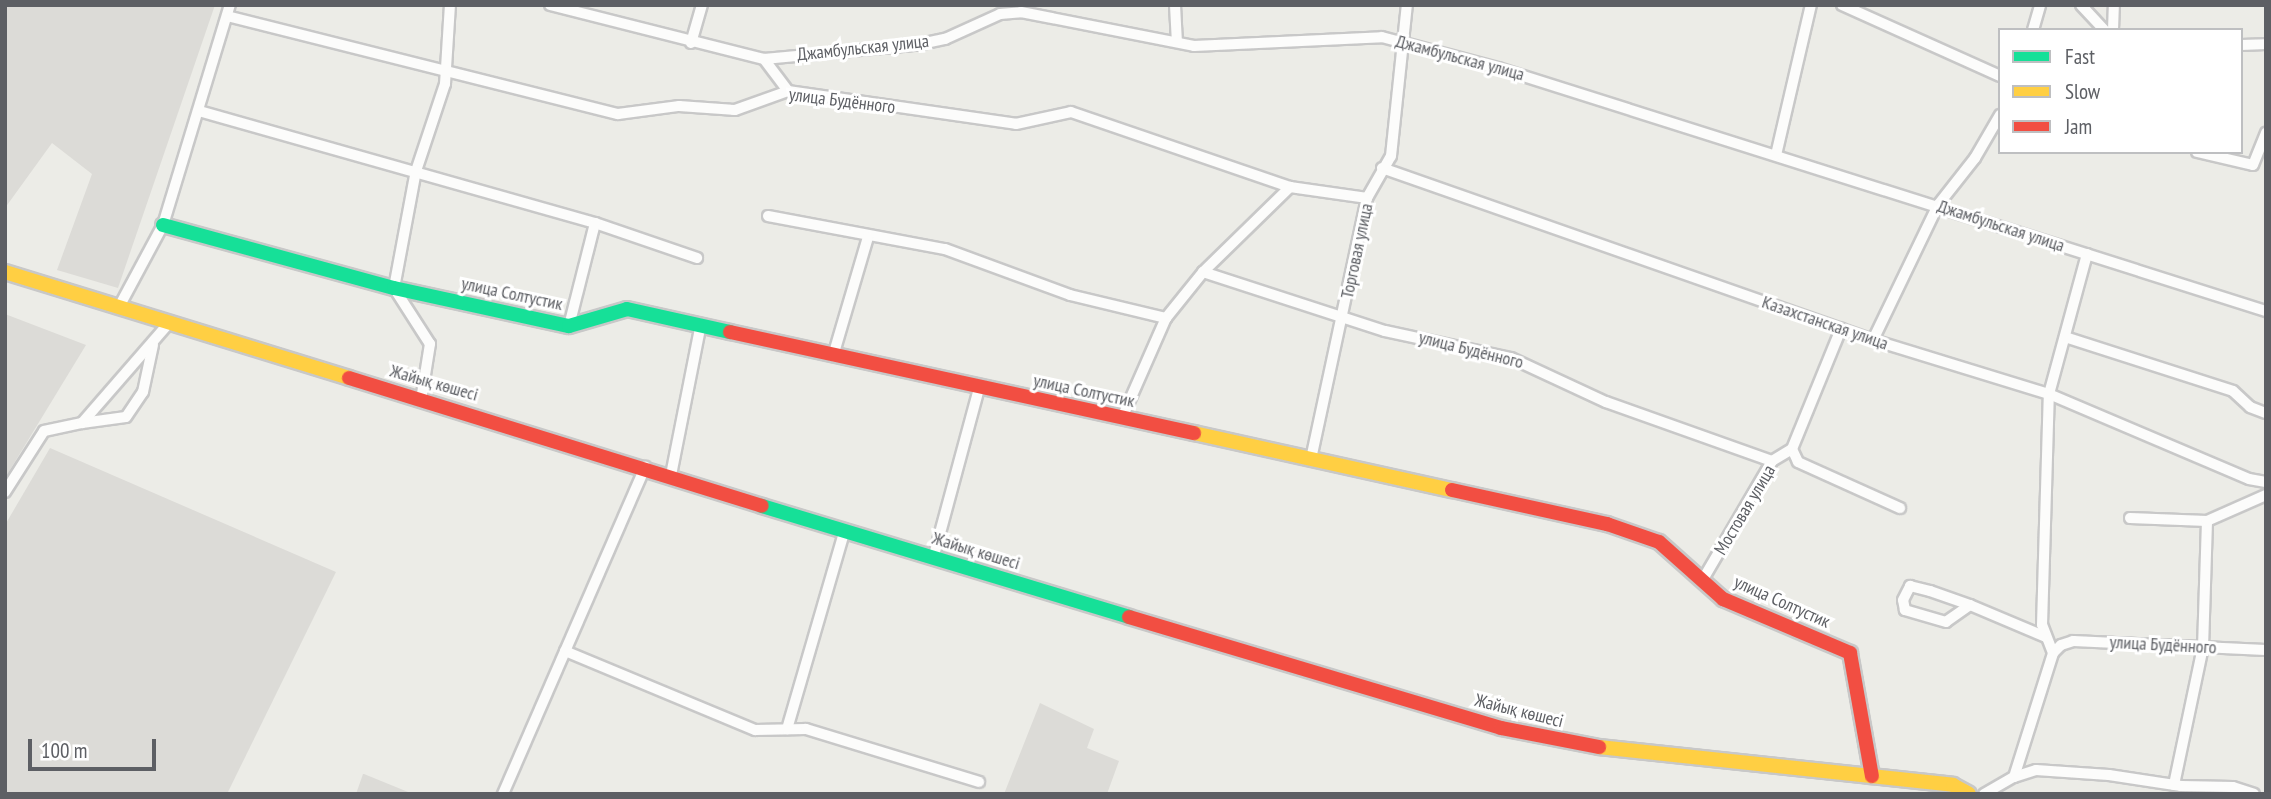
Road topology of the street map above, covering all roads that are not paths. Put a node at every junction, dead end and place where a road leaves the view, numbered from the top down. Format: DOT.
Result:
graph roads {
  1 [pos="450,5"];
  2 [pos="550,5"];
  3 [pos="702,5"];
  4 [pos="1175,5"];
  5 [pos="1407,5"];
  6 [pos="1811,5"];
  7 [pos="1842,5"];
  8 [pos="2040,5"];
  9 [pos="2081,5"];
  10 [pos="2114,5"];
  11 [pos="228,10"];
  12 [pos="2034,28"];
  13 [pos="2103,28"];
  14 [pos="2113,28"];
  15 [pos="1177,41"];
  16 [pos="1405,41"];
  17 [pos="691,43"];
  18 [pos="2266,44"];
  19 [pos="2243,45"];
  20 [pos="764,59"];
  21 [pos="446,74"];
  22 [pos="1998,75"];
  23 [pos="788,91"];
  24 [pos="198,111"];
  25 [pos="1998,118"];
  26 [pos="2266,132"];
  27 [pos="1776,155"];
  28 [pos="2222,156"];
  29 [pos="1382,168"];
  30 [pos="416,171"];
  31 [pos="1290,187"];
  32 [pos="1367,198"];
  33 [pos="1938,205"];
  34 [pos="768,216"];
  35 [pos="595,223"];
  36 [pos="163,225"];
  37 [pos="867,237"];
  38 [pos="2087,254"];
  39 [pos="697,258"];
  40 [pos="5,272"];
  41 [pos="1203,272"];
  42 [pos="394,288"];
  43 [pos="119,307"];
  44 [pos="2266,311"];
  45 [pos="1166,318"];
  46 [pos="1343,319"];
  47 [pos="168,324"];
  48 [pos="701,324"];
  49 [pos="569,326"];
  50 [pos="1841,329"];
  51 [pos="2065,337"];
  52 [pos="1872,340"];
  53 [pos="154,341"];
  54 [pos="833,356"];
  55 [pos="979,388"];
  56 [pos="2049,394"];
  57 [pos="421,400"];
  58 [pos="2266,413"];
  59 [pos="1122,418"];
  60 [pos="82,423"];
  61 [pos="1792,449"];
  62 [pos="1311,459"];
  63 [pos="1772,461"];
  64 [pos="645,467"];
  65 [pos="671,475"];
  66 [pos="2266,482"];
  67 [pos="5,492"];
  68 [pos="2266,495"];
  69 [pos="1900,508"];
  70 [pos="2130,518"];
  71 [pos="2207,521"];
  72 [pos="845,530"];
  73 [pos="933,559"];
  74 [pos="1702,581"];
  75 [pos="1970,605"];
  76 [pos="2046,636"];
  77 [pos="2203,647"];
  78 [pos="2266,650"];
  79 [pos="565,651"];
  80 [pos="2053,653"];
  81 [pos="787,729"];
  82 [pos="1872,776"];
  83 [pos="2014,777"];
  84 [pos="979,782"];
  85 [pos="2180,788"];
  86 [pos="503,794"];
  87 [pos="1969,794"];
  88 [pos="1984,794"];
  89 [pos="2254,794"];
  1 -- 21 [label="street"];
  2 -- 17 [label="street, Джамбульская улица"];
  3 -- 17 [label="street"];
  4 -- 15 [label="street"];
  5 -- 16 [label="street, Торговая улица"];
  6 -- 27 [label="street"];
  7 -- 22 [label="street"];
  8 -- 12 [label="street"];
  9 -- 13 [label="street"];
  10 -- 14 [label="street"];
  11 -- 21 [label="street, улица Будённого"];
  11 -- 24 [label="street"];
  15 -- 16 [label="street, Джамбульская улица"];
  15 -- 20 [label="street, Джамбульская улица"];
  16 -- 27 [label="street, Джамбульская улица"];
  16 -- 29 [label="street, Торговая улица"];
  17 -- 20 [label="street, Джамбульская улица"];
  18 -- 19 [label="street"];
  20 -- 23 [label="street"];
  21 -- 23 [label="street, улица Будённого"];
  21 -- 30 [label="street"];
  23 -- 31 [label="street, улица Будённого"];
  24 -- 30 [label="street"];
  24 -- 36 [label="street"];
  25 -- 33 [label="street"];
  26 -- 28 [label="street"];
  27 -- 33 [label="street, Джамбульская улица"];
  29 -- 32 [label="street, Торговая улица"];
  29 -- 50 [label="street, Казахстанская улица"];
  30 -- 35 [label="street"];
  30 -- 42 [label="street"];
  31 -- 32 [label="street, улица Будённого"];
  31 -- 41 [label="street"];
  32 -- 46 [label="street, Торговая улица"];
  33 -- 38 [label="street, Джамбульская улица"];
  33 -- 52 [label="street"];
  34 -- 37 [label="street"];
  35 -- 39 [label="street"];
  35 -- 49 [label="street"];
  36 -- 42 [label="street, улица Солтустик"];
  36 -- 43 [label="street"];
  37 -- 45 [label="street"];
  37 -- 54 [label="street"];
  38 -- 44 [label="street, Джамбульская улица"];
  38 -- 51 [label="street"];
  40 -- 43 [label="street, Жайық көшесі"];
  41 -- 45 [label="street"];
  41 -- 46 [label="street, улица Будённого"];
  42 -- 49 [label="street, улица Солтустик"];
  42 -- 57 [label="street"];
  43 -- 47 [label="street, Жайық көшесі"];
  45 -- 59 [label="street"];
  46 -- 62 [label="street, Торговая улица"];
  46 -- 63 [label="street, улица Будённого"];
  47 -- 53 [label="street"];
  47 -- 57 [label="street, Жайық көшесі"];
  48 -- 49 [label="street, улица Солтустик"];
  48 -- 54 [label="street, улица Солтустик"];
  48 -- 65 [label="street"];
  50 -- 52 [label="street, Казахстанская улица"];
  50 -- 61 [label="street, Мостовая улица"];
  51 -- 56 [label="street"];
  51 -- 58 [label="street"];
  52 -- 56 [label="street, Казахстанская улица"];
  53 -- 60 [label="street"];
  53 -- 60 [label="street"];
  54 -- 55 [label="street, улица Солтустик"];
  55 -- 59 [label="street, улица Солтустик"];
  55 -- 73 [label="street"];
  56 -- 66 [label="street, Казахстанская улица"];
  56 -- 76 [label="street"];
  57 -- 64 [label="street, Жайық көшесі"];
  59 -- 62 [label="street, улица Солтустик"];
  60 -- 67 [label="street"];
  61 -- 63 [label="street, Мостовая улица"];
  61 -- 69 [label="street"];
  62 -- 74 [label="street, улица Солтустик"];
  63 -- 74 [label="street, Мостовая улица"];
  64 -- 65 [label="street, Жайық көшесі"];
  64 -- 79 [label="street"];
  65 -- 72 [label="street, Жайық көшесі"];
  68 -- 71 [label="street"];
  70 -- 71 [label="street"];
  71 -- 77 [label="street"];
  72 -- 73 [label="street, Жайық көшесі"];
  72 -- 81 [label="street"];
  73 -- 82 [label="street, Жайық көшесі"];
  74 -- 82 [label="street, улица Солтустик"];
  75 -- 75 [label="street"];
  75 -- 76 [label="street"];
  76 -- 80 [label="street"];
  77 -- 78 [label="street, улица Будённого"];
  77 -- 80 [label="street, улица Будённого"];
  77 -- 85 [label="street"];
  79 -- 81 [label="street"];
  79 -- 86 [label="street"];
  80 -- 83 [label="street"];
  81 -- 84 [label="street"];
  82 -- 87 [label="street, Жайық көшесі"];
  83 -- 85 [label="street"];
  83 -- 88 [label="street"];
  85 -- 89 [label="street"];
}
